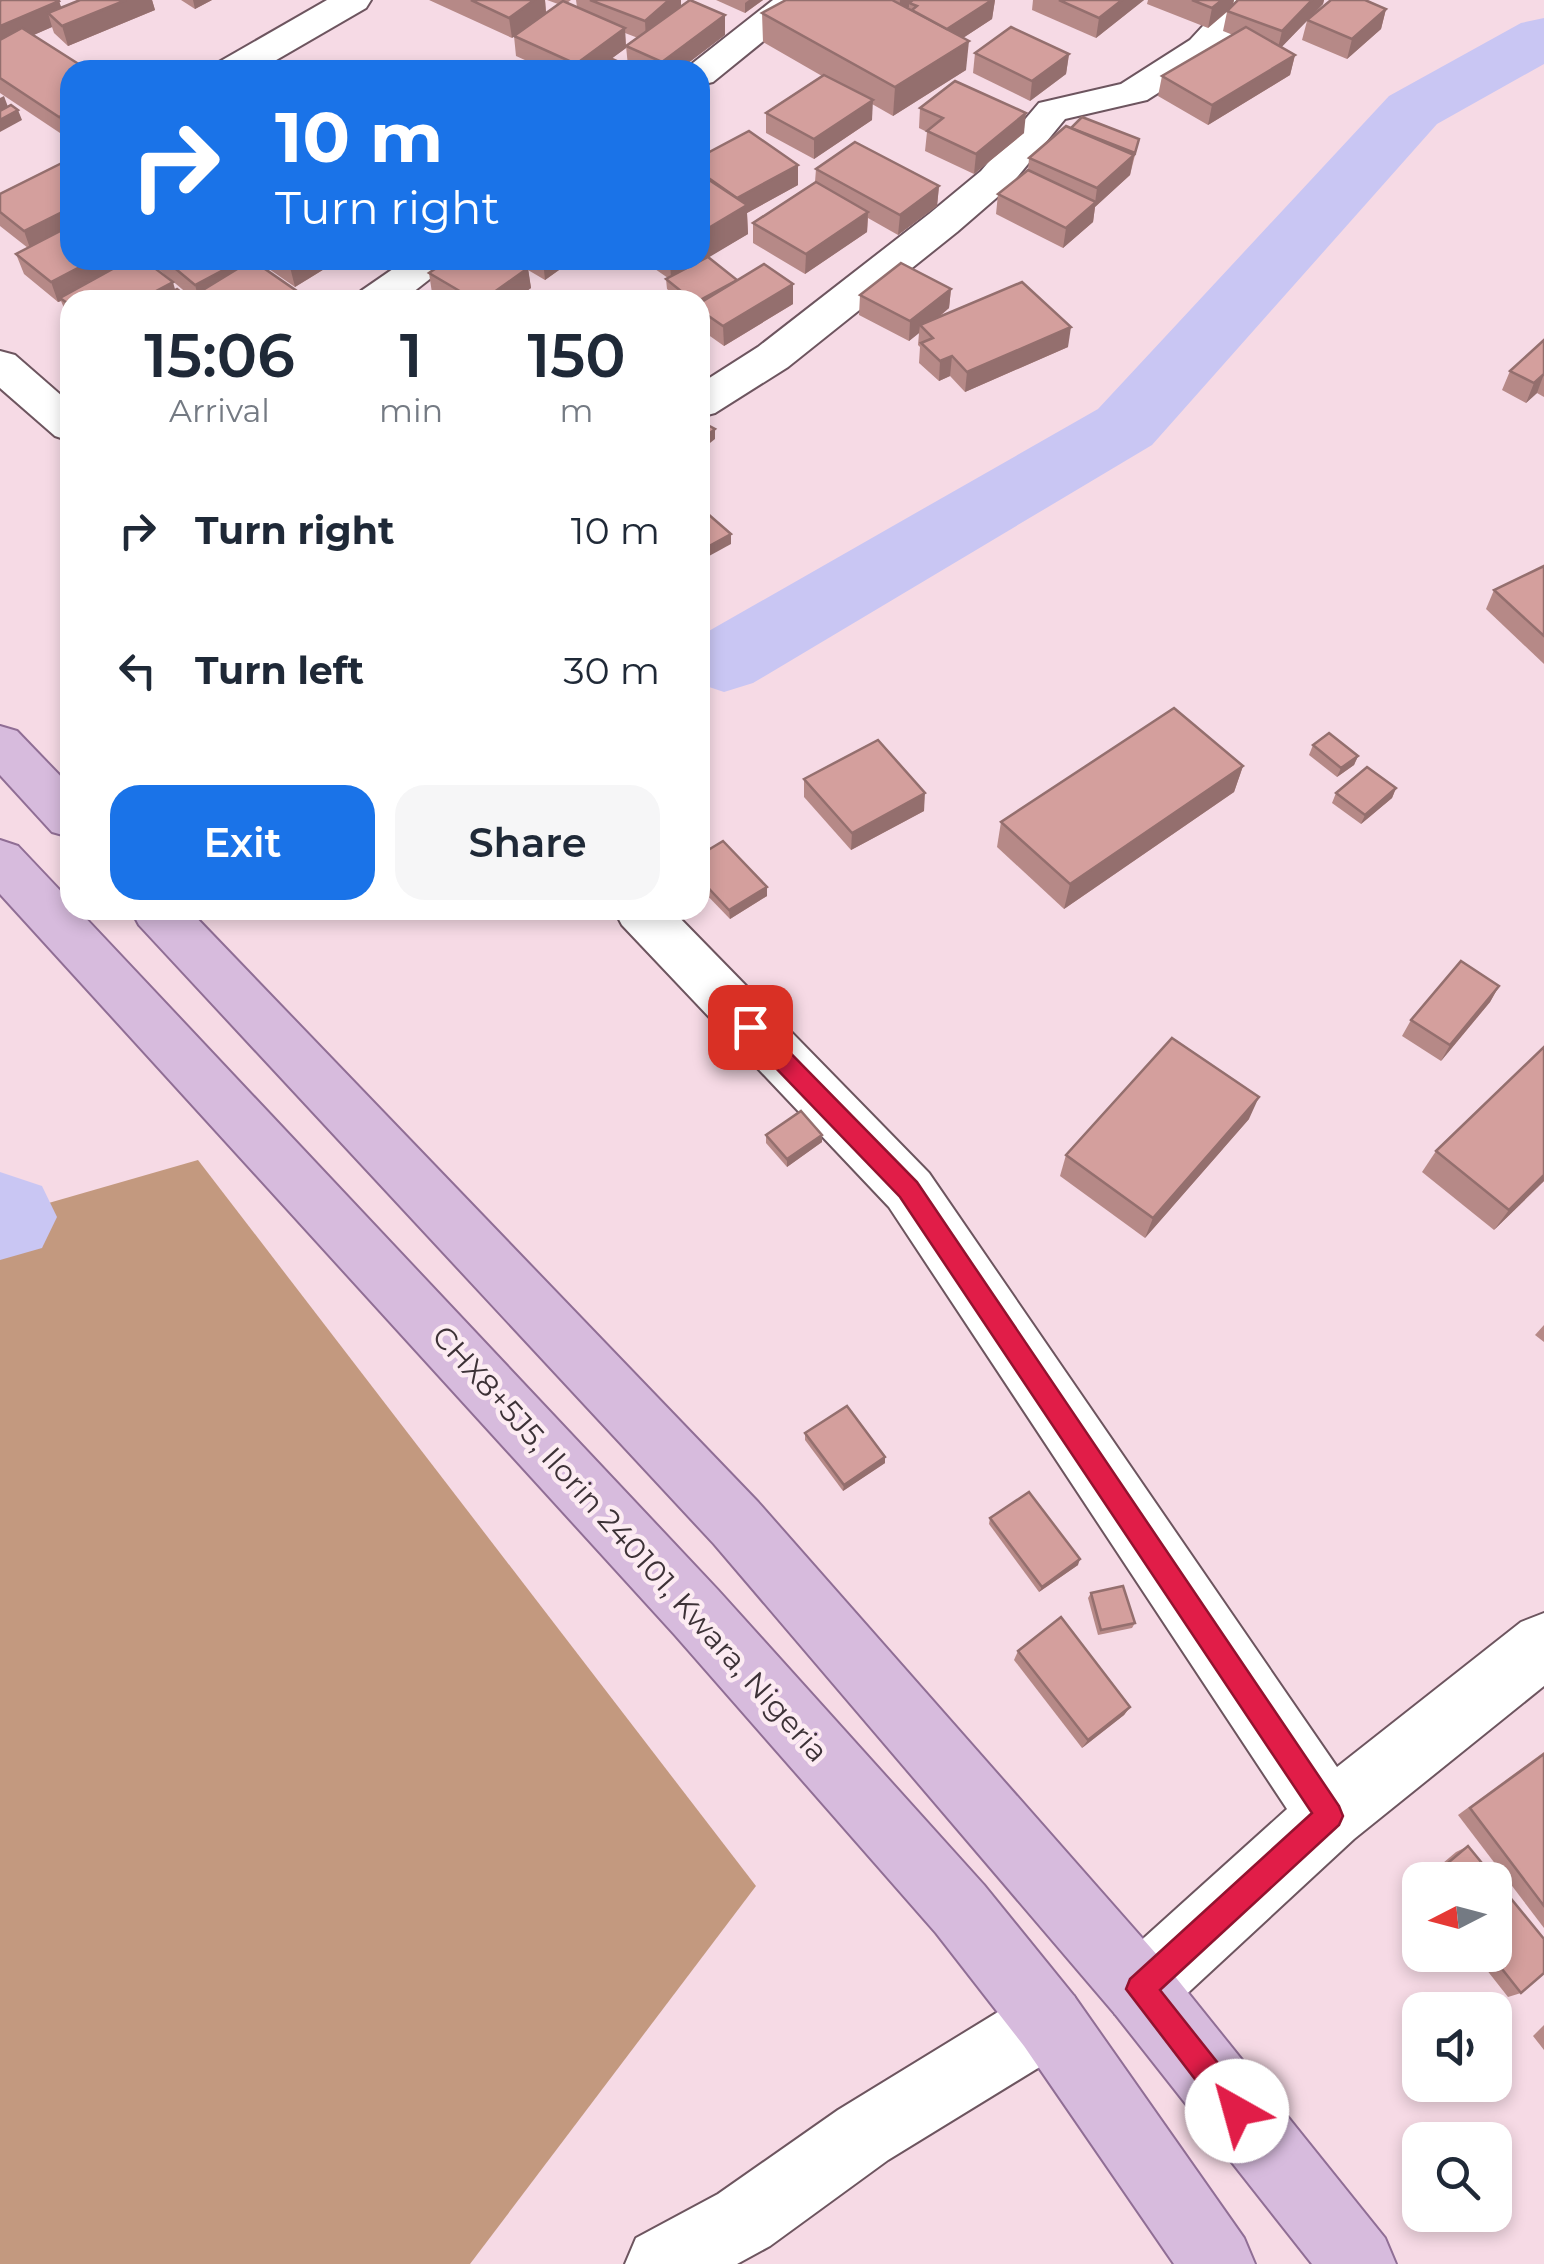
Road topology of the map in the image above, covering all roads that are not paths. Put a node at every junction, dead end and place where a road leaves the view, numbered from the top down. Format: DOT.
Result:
graph roads {
  1 [pos="353,0"];
  2 [pos="796,0"];
  3 [pos="1246,0"];
  4 [pos="249,60"];
  5 [pos="710,66"];
  6 [pos="419,270"];
  7 [pos="390,290"];
  8 [pos="0,365"];
  9 [pos="710,397"];
  10 [pos="60,417"];
  11 [pos="0,744"];
  12 [pos="60,807"];
  13 [pos="0,860"];
  14 [pos="165,920"];
  15 [pos="650,920"];
  16 [pos="1544,1645"];
  17 [pos="1330,1816"];
  18 [pos="1140,1989"];
  19 [pos="1049,2021"];
  20 [pos="662,2264"];
  21 [pos="1218,2264"];
  22 [pos="1359,2264"];
  1 -- 4 [label="street"];
  2 -- 5 [label="street"];
  3 -- 9 [label="street"];
  6 -- 7 [label="street"];
  8 -- 10 [label="street"];
  11 -- 12 [label="main road"];
  13 -- 19 [label="main road, CHX8+5J5, Ilorin 240101, Kwara, Nigeria"];
  14 -- 18 [label="main road"];
  15 -- 17 [label="street"];
  16 -- 17 [label="street"];
  17 -- 18 [label="street"];
  18 -- 22 [label="main road"];
  19 -- 20 [label="street"];
  19 -- 21 [label="main road, CHX8+5J5, Ilorin 240101, Kwara, Nigeria"];
}
